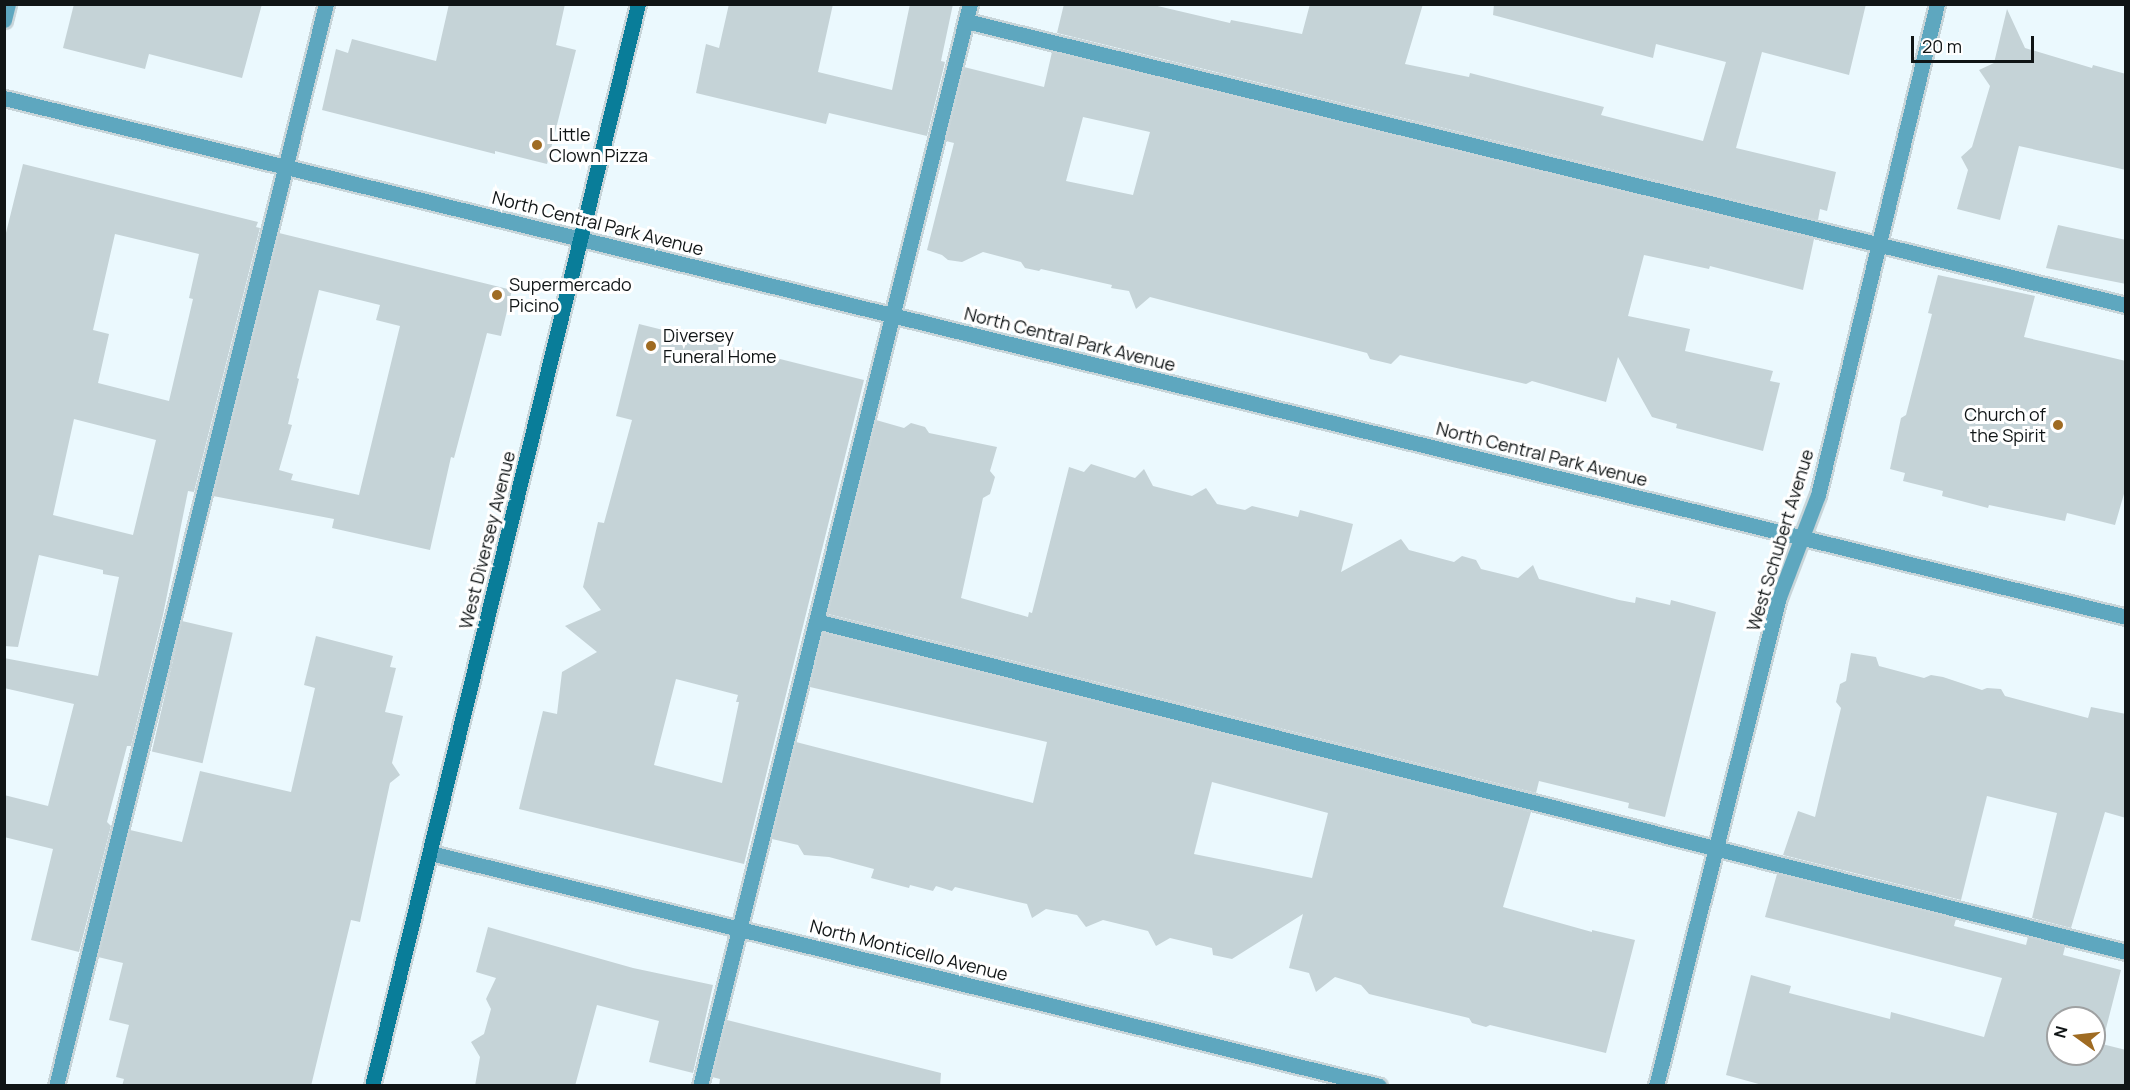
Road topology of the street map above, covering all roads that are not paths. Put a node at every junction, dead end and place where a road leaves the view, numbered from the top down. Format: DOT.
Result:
graph roads {
  1 [pos="8,4"];
  2 [pos="326,4"];
  3 [pos="638,4"];
  4 [pos="970,4"];
  5 [pos="1937,4"];
  6 [pos="4,20"];
  7 [pos="966,21"];
  8 [pos="4,98"];
  9 [pos="285,167"];
  10 [pos="581,239"];
  11 [pos="1879,244"];
  12 [pos="2126,305"];
  13 [pos="892,316"];
  14 [pos="1801,538"];
  15 [pos="2126,617"];
  16 [pos="816,621"];
  17 [pos="1716,849"];
  18 [pos="430,853"];
  19 [pos="739,929"];
  20 [pos="2126,952"];
  21 [pos="56,1086"];
  22 [pos="372,1086"];
  23 [pos="700,1086"];
  24 [pos="1379,1086"];
  25 [pos="1656,1086"];
  1 -- 6 [label="street"];
  2 -- 9 [label="street"];
  3 -- 10 [label="main road, West Diversey Avenue"];
  4 -- 7 [label="street"];
  5 -- 11 [label="street, West Schubert Avenue"];
  7 -- 11 [label="street"];
  7 -- 13 [label="street"];
  8 -- 9 [label="street, North Central Park Avenue"];
  9 -- 10 [label="street, North Central Park Avenue"];
  9 -- 21 [label="street"];
  10 -- 13 [label="street, North Central Park Avenue"];
  10 -- 18 [label="main road, West Diversey Avenue"];
  11 -- 12 [label="street"];
  11 -- 14 [label="street, West Schubert Avenue"];
  13 -- 14 [label="street, North Central Park Avenue"];
  13 -- 16 [label="street"];
  14 -- 15 [label="street, North Central Park Avenue"];
  14 -- 17 [label="street, West Schubert Avenue"];
  16 -- 17 [label="street"];
  16 -- 19 [label="street"];
  17 -- 20 [label="street"];
  17 -- 25 [label="street, West Schubert Avenue"];
  18 -- 19 [label="street, North Monticello Avenue"];
  18 -- 22 [label="main road, West Diversey Avenue"];
  19 -- 23 [label="street"];
  19 -- 24 [label="street, North Monticello Avenue"];
}
